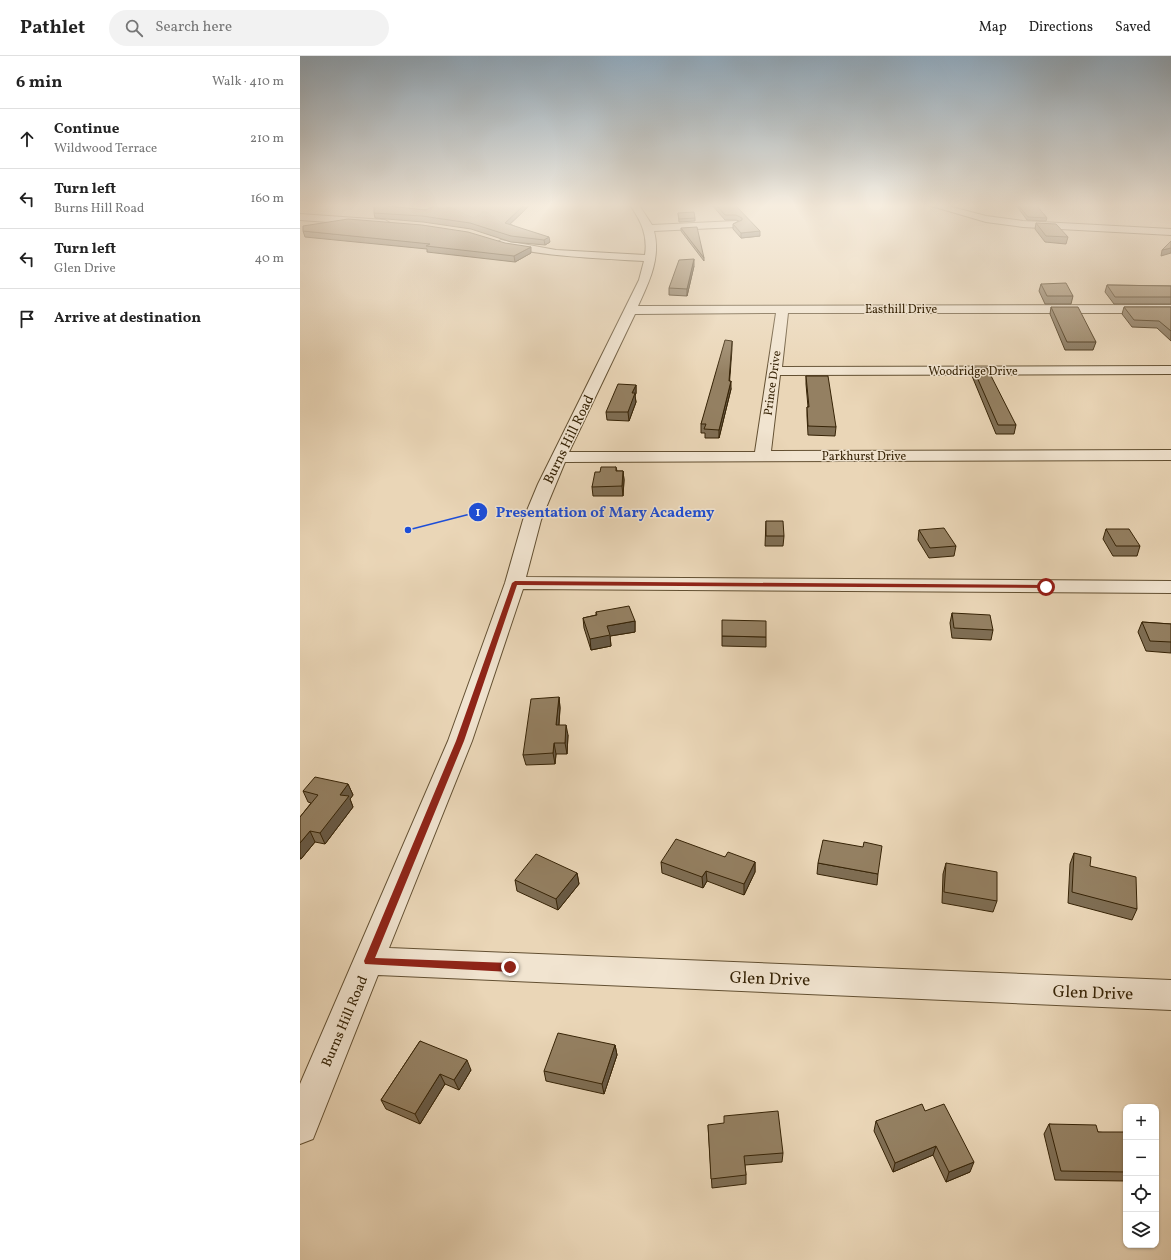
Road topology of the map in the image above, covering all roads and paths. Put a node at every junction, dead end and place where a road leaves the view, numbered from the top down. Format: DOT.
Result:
graph roads {
  1 [pos="649,261"];
  2 [pos="1171,309"];
  3 [pos="632,310"];
  4 [pos="783,310"];
  5 [pos="1171,370"];
  6 [pos="774,371"];
  7 [pos="1171,455"];
  8 [pos="762,456"];
  9 [pos="558,457"];
  10 [pos="515,583"];
  11 [pos="1171,588"];
  12 [pos="368,961"];
  13 [pos="1171,995"];
  14 [pos="300,1126"];
  1 -- 3 [label="street, Burns Hill Road"];
  2 -- 4 [label="street, Easthill Drive"];
  3 -- 4 [label="street, Easthill Drive"];
  3 -- 9 [label="street, Burns Hill Road"];
  4 -- 6 [label="street, Prince Drive"];
  5 -- 6 [label="street, Woodridge Drive"];
  6 -- 8 [label="street, Prince Drive"];
  7 -- 8 [label="street, Parkhurst Drive"];
  8 -- 9 [label="street, Parkhurst Drive"];
  9 -- 10 [label="street, Burns Hill Road"];
  10 -- 11 [label="street"];
  10 -- 12 [label="street, Burns Hill Road"];
  12 -- 13 [label="street, Glen Drive"];
  12 -- 14 [label="street, Burns Hill Road"];
}
